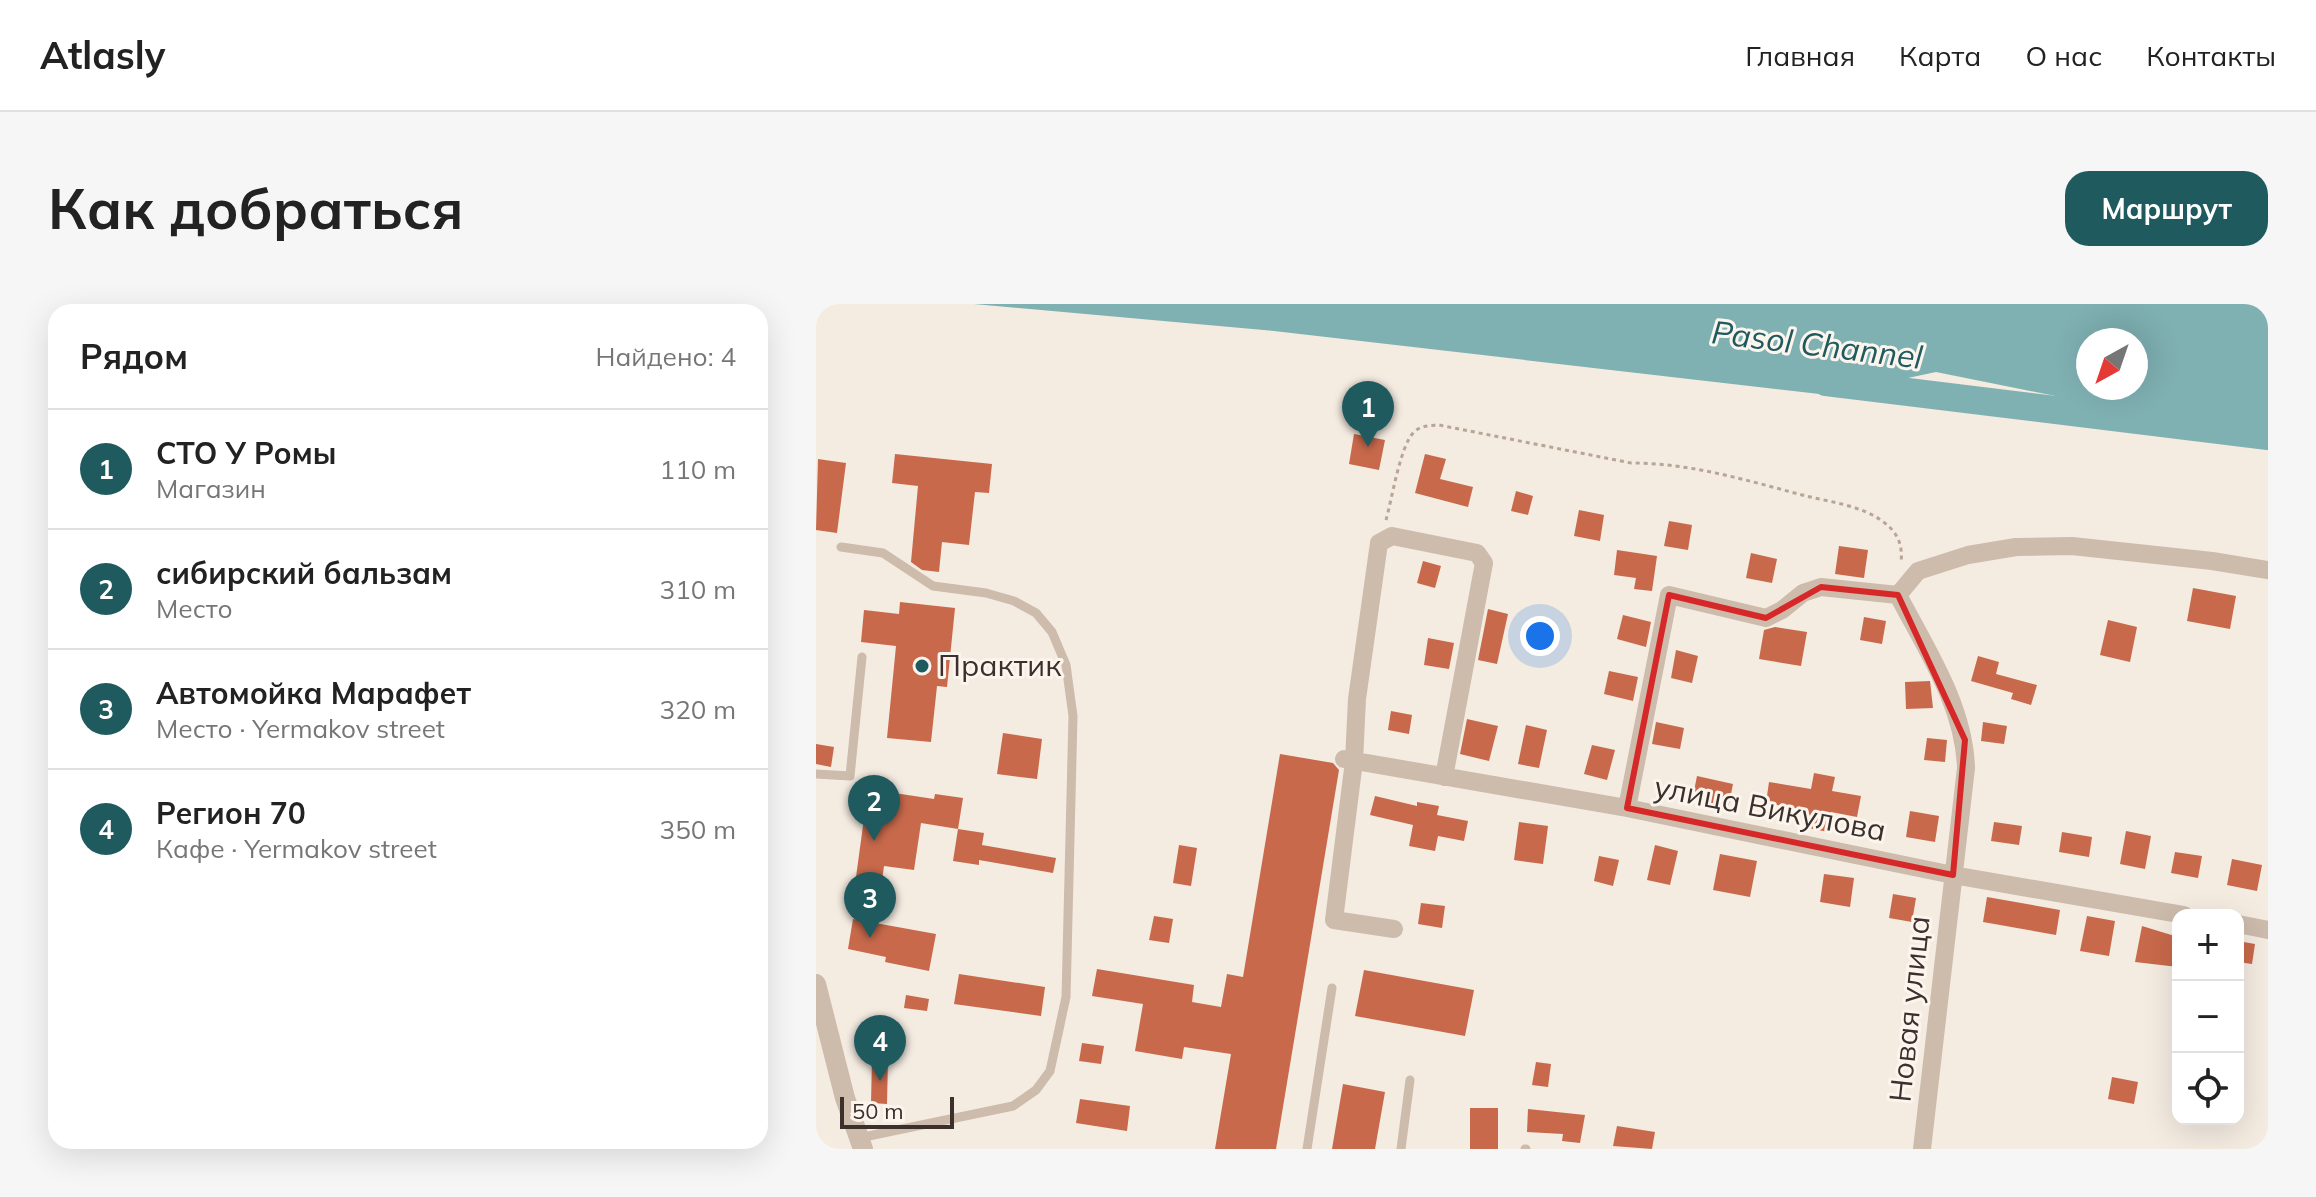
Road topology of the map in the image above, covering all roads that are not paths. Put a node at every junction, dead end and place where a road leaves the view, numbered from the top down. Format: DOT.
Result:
graph roads {
  1 [pos="841,547"];
  2 [pos="2268,570"];
  3 [pos="1898,595"];
  4 [pos="862,657"];
  5 [pos="1349,760"];
  6 [pos="816,774"];
  7 [pos="1444,777"];
  8 [pos="1627,808"];
  9 [pos="1953,875"];
  10 [pos="2172,913"];
  11 [pos="2244,925"];
  12 [pos="1394,929"];
  13 [pos="2268,930"];
  14 [pos="816,984"];
  15 [pos="1332,988"];
  16 [pos="1410,1080"];
  17 [pos="861,1144"];
  18 [pos="1307,1149"];
  19 [pos="1401,1149"];
  20 [pos="1922,1149"];
  1 -- 17 [label="lane"];
  2 -- 3 [label="street"];
  3 -- 8 [label="street"];
  3 -- 9 [label="street, Новая улица"];
  4 -- 6 [label="lane"];
  5 -- 7 [label="street, улица Викулова"];
  5 -- 7 [label="street"];
  5 -- 12 [label="street"];
  7 -- 8 [label="street, улица Викулова"];
  8 -- 9 [label="street, улица Викулова"];
  9 -- 10 [label="street, улица Викулова"];
  9 -- 20 [label="street, Новая улица"];
  11 -- 13 [label="street"];
  14 -- 17 [label="street"];
  15 -- 18 [label="lane"];
  16 -- 19 [label="lane"];
}
